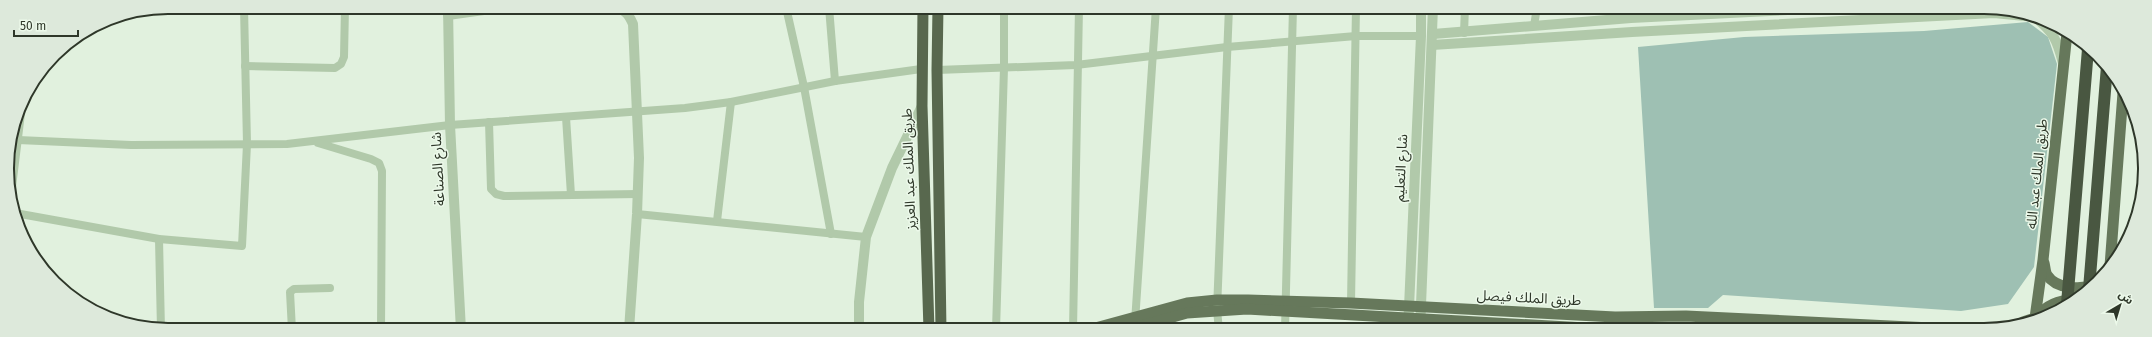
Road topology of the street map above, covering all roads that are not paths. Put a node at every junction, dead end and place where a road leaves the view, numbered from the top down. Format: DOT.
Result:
graph roads {
  1 [pos="244,14"];
  2 [pos="345,14"];
  3 [pos="448,14"];
  4 [pos="628,14"];
  5 [pos="788,14"];
  6 [pos="830,14"];
  7 [pos="923,14"];
  8 [pos="938,14"];
  9 [pos="1004,14"];
  10 [pos="1079,14"];
  11 [pos="1155,14"];
  12 [pos="1229,14"];
  13 [pos="1293,14"];
  14 [pos="1356,14"];
  15 [pos="1421,14"];
  16 [pos="1433,14"];
  17 [pos="1465,14"];
  18 [pos="1536,14"];
  19 [pos="1631,14"];
  20 [pos="1709,14"];
  21 [pos="1975,14"];
  22 [pos="1631,18"];
  23 [pos="1534,26"];
  24 [pos="2050,29"];
  25 [pos="1464,33"];
  26 [pos="1433,34"];
  27 [pos="1356,36"];
  28 [pos="1421,36"];
  29 [pos="2066,38"];
  30 [pos="1292,42"];
  31 [pos="1432,45"];
  32 [pos="1227,48"];
  33 [pos="2088,54"];
  34 [pos="1152,56"];
  35 [pos="2063,64"];
  36 [pos="1076,65"];
  37 [pos="245,66"];
  38 [pos="1004,68"];
  39 [pos="921,69"];
  40 [pos="937,70"];
  41 [pos="2106,74"];
  42 [pos="835,81"];
  43 [pos="804,86"];
  44 [pos="2122,101"];
  45 [pos="731,102"];
  46 [pos="922,106"];
  47 [pos="636,112"];
  48 [pos="566,117"];
  49 [pos="489,122"];
  50 [pos="450,125"];
  51 [pos="19,128"];
  52 [pos="18,140"];
  53 [pos="315,142"];
  54 [pos="247,144"];
  55 [pos="14,167"];
  56 [pos="638,194"];
  57 [pos="571,196"];
  58 [pos="21,214"];
  59 [pos="637,214"];
  60 [pos="717,221"];
  61 [pos="831,234"];
  62 [pos="866,238"];
  63 [pos="159,239"];
  64 [pos="2111,256"];
  65 [pos="2044,260"];
  66 [pos="2089,282"];
  67 [pos="330,288"];
  68 [pos="2081,288"];
  69 [pos="2067,298"];
  70 [pos="2061,302"];
  71 [pos="1351,303"];
  72 [pos="1217,305"];
  73 [pos="1286,305"];
  74 [pos="1408,306"];
  75 [pos="1421,307"];
  76 [pos="2041,312"];
  77 [pos="2036,314"];
  78 [pos="1135,316"];
  79 [pos="1409,318"];
  80 [pos="161,323"];
  81 [pos="292,323"];
  82 [pos="381,323"];
  83 [pos="461,323"];
  84 [pos="629,323"];
  85 [pos="859,323"];
  86 [pos="929,323"];
  87 [pos="941,323"];
  88 [pos="996,323"];
  89 [pos="1073,323"];
  90 [pos="1112,323"];
  91 [pos="1133,323"];
  92 [pos="1153,323"];
  93 [pos="1218,323"];
  94 [pos="1285,323"];
  95 [pos="1409,323"];
  96 [pos="1419,323"];
  97 [pos="1421,323"];
  98 [pos="1829,323"];
  1 -- 37 [label="street"];
  2 -- 37 [label="street"];
  3 -- 50 [label="street, شارع الصناعة"];
  4 -- 47 [label="street"];
  5 -- 43 [label="street"];
  6 -- 42 [label="street"];
  7 -- 39 [label="highway, طريق الملك عبد العزيز"];
  8 -- 40 [label="highway, طريق الملك عبد العزيز"];
  9 -- 38 [label="street"];
  10 -- 36 [label="street"];
  11 -- 34 [label="street"];
  12 -- 32 [label="street"];
  13 -- 30 [label="street"];
  14 -- 27 [label="street"];
  15 -- 28 [label="street, شارع التعليم"];
  16 -- 26 [label="street, شارع التعليم"];
  17 -- 25 [label="street"];
  18 -- 23 [label="street"];
  19 -- 22 [label="street"];
  20 -- 22 [label="street"];
  21 -- 31 [label="street"];
  22 -- 23 [label="street"];
  23 -- 25 [label="street"];
  24 -- 35 [label="street"];
  25 -- 26 [label="street"];
  26 -- 31 [label="street, شارع التعليم"];
  27 -- 28 [label="street"];
  27 -- 30 [label="street"];
  27 -- 71 [label="street"];
  28 -- 74 [label="street, شارع التعليم"];
  29 -- 35 [label="main road, طريق الملك عبد الله"];
  30 -- 32 [label="street"];
  30 -- 73 [label="street"];
  31 -- 75 [label="street, شارع التعليم"];
  32 -- 34 [label="street"];
  32 -- 72 [label="street"];
  33 -- 69 [label="highway, bridge"];
  34 -- 36 [label="street"];
  34 -- 78 [label="street"];
  35 -- 65 [label="main road, طريق الملك عبد الله"];
  36 -- 38 [label="street"];
  36 -- 89 [label="street"];
  37 -- 54 [label="street"];
  38 -- 40 [label="street"];
  38 -- 88 [label="street"];
  39 -- 42 [label="street"];
  39 -- 46 [label="highway, طريق الملك عبد العزيز"];
  40 -- 87 [label="highway, طريق الملك عبد العزيز"];
  41 -- 66 [label="highway, bridge"];
  42 -- 43 [label="street"];
  43 -- 45 [label="street"];
  43 -- 61 [label="street"];
  44 -- 64 [label="main road"];
  45 -- 47 [label="street"];
  45 -- 60 [label="street"];
  46 -- 62 [label="street"];
  46 -- 86 [label="highway, طريق الملك عبد العزيز"];
  47 -- 48 [label="street"];
  47 -- 56 [label="street"];
  48 -- 49 [label="street"];
  48 -- 57 [label="street"];
  49 -- 50 [label="street"];
  49 -- 57 [label="street"];
  50 -- 53 [label="street"];
  50 -- 83 [label="street, شارع الصناعة"];
  51 -- 52 [label="street"];
  52 -- 54 [label="street"];
  52 -- 55 [label="street"];
  53 -- 54 [label="street"];
  53 -- 82 [label="street"];
  54 -- 63 [label="street"];
  56 -- 57 [label="street"];
  56 -- 59 [label="street"];
  58 -- 63 [label="street"];
  59 -- 60 [label="street"];
  59 -- 84 [label="street"];
  60 -- 61 [label="street"];
  61 -- 62 [label="street"];
  62 -- 85 [label="street"];
  63 -- 80 [label="street"];
  65 -- 68 [label="main road"];
  65 -- 77 [label="main road, طريق الملك عبد الله"];
  67 -- 81 [label="street"];
  70 -- 76 [label="main road"];
  71 -- 73 [label="main road, طريق الملك فيصل"];
  71 -- 74 [label="main road, طريق الملك فيصل"];
  72 -- 73 [label="main road, طريق الملك فيصل"];
  72 -- 78 [label="main road, طريق الملك فيصل"];
  72 -- 92 [label="main road, طريق الملك فيصل"];
  72 -- 93 [label="street"];
  73 -- 79 [label="main road, طريق الملك فيصل"];
  73 -- 94 [label="street"];
  74 -- 75 [label="main road, طريق الملك فيصل"];
  74 -- 79 [label="street, شارع التعليم"];
  75 -- 97 [label="street, شارع التعليم"];
  75 -- 98 [label="main road, طريق الملك فيصل"];
  78 -- 90 [label="main road, طريق الملك فيصل"];
  78 -- 91 [label="street"];
  79 -- 95 [label="street, شارع التعليم"];
  79 -- 96 [label="main road, طريق الملك فيصل"];
}
